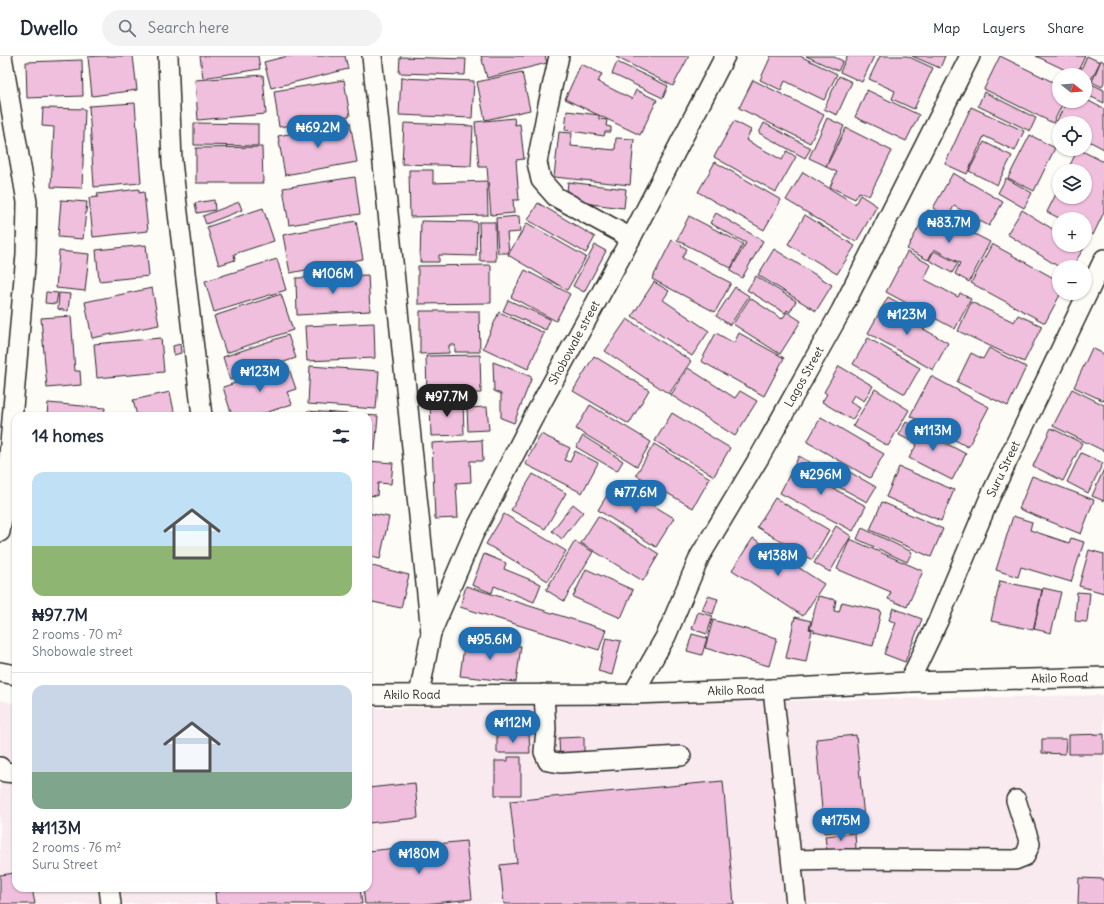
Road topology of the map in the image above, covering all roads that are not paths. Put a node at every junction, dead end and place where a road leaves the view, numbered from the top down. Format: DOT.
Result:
graph roads {
  1 [pos="2,56"];
  2 [pos="168,56"];
  3 [pos="372,56"];
  4 [pos="559,56"];
  5 [pos="725,56"];
  6 [pos="970,56"];
  7 [pos="631,238"];
  8 [pos="1104,259"];
  9 [pos="13,412"];
  10 [pos="202,412"];
  11 [pos="12,422"];
  12 [pos="0,532"];
  13 [pos="431,633"];
  14 [pos="0,672"];
  15 [pos="12,674"];
  16 [pos="1104,677"];
  17 [pos="909,682"];
  18 [pos="773,689"];
  19 [pos="544,694"];
  20 [pos="633,694"];
  21 [pos="372,695"];
  22 [pos="419,695"];
  23 [pos="681,756"];
  24 [pos="0,767"];
  25 [pos="12,773"];
  26 [pos="1016,800"];
  27 [pos="792,860"];
  28 [pos="110,892"];
  29 [pos="111,904"];
  30 [pos="796,904"];
  1 -- 9 [label="street"];
  2 -- 10 [label="street"];
  3 -- 13 [label="street"];
  4 -- 7 [label="street"];
  5 -- 7 [label="street, Shobowale street"];
  6 -- 20 [label="street, Lagos Street"];
  7 -- 13 [label="street, Shobowale street"];
  8 -- 17 [label="street, Suru Street"];
  11 -- 12 [label="street"];
  13 -- 22 [label="street"];
  14 -- 15 [label="street"];
  16 -- 17 [label="street, Akilo Road"];
  17 -- 18 [label="street, Akilo Road"];
  18 -- 20 [label="street, Akilo Road"];
  18 -- 27 [label="street"];
  19 -- 20 [label="street, Akilo Road"];
  19 -- 22 [label="street, Akilo Road"];
  19 -- 23 [label="street"];
  21 -- 22 [label="street, Akilo Road"];
  24 -- 25 [label="street"];
  26 -- 27 [label="street"];
  27 -- 30 [label="street"];
  28 -- 29 [label="street"];
}
